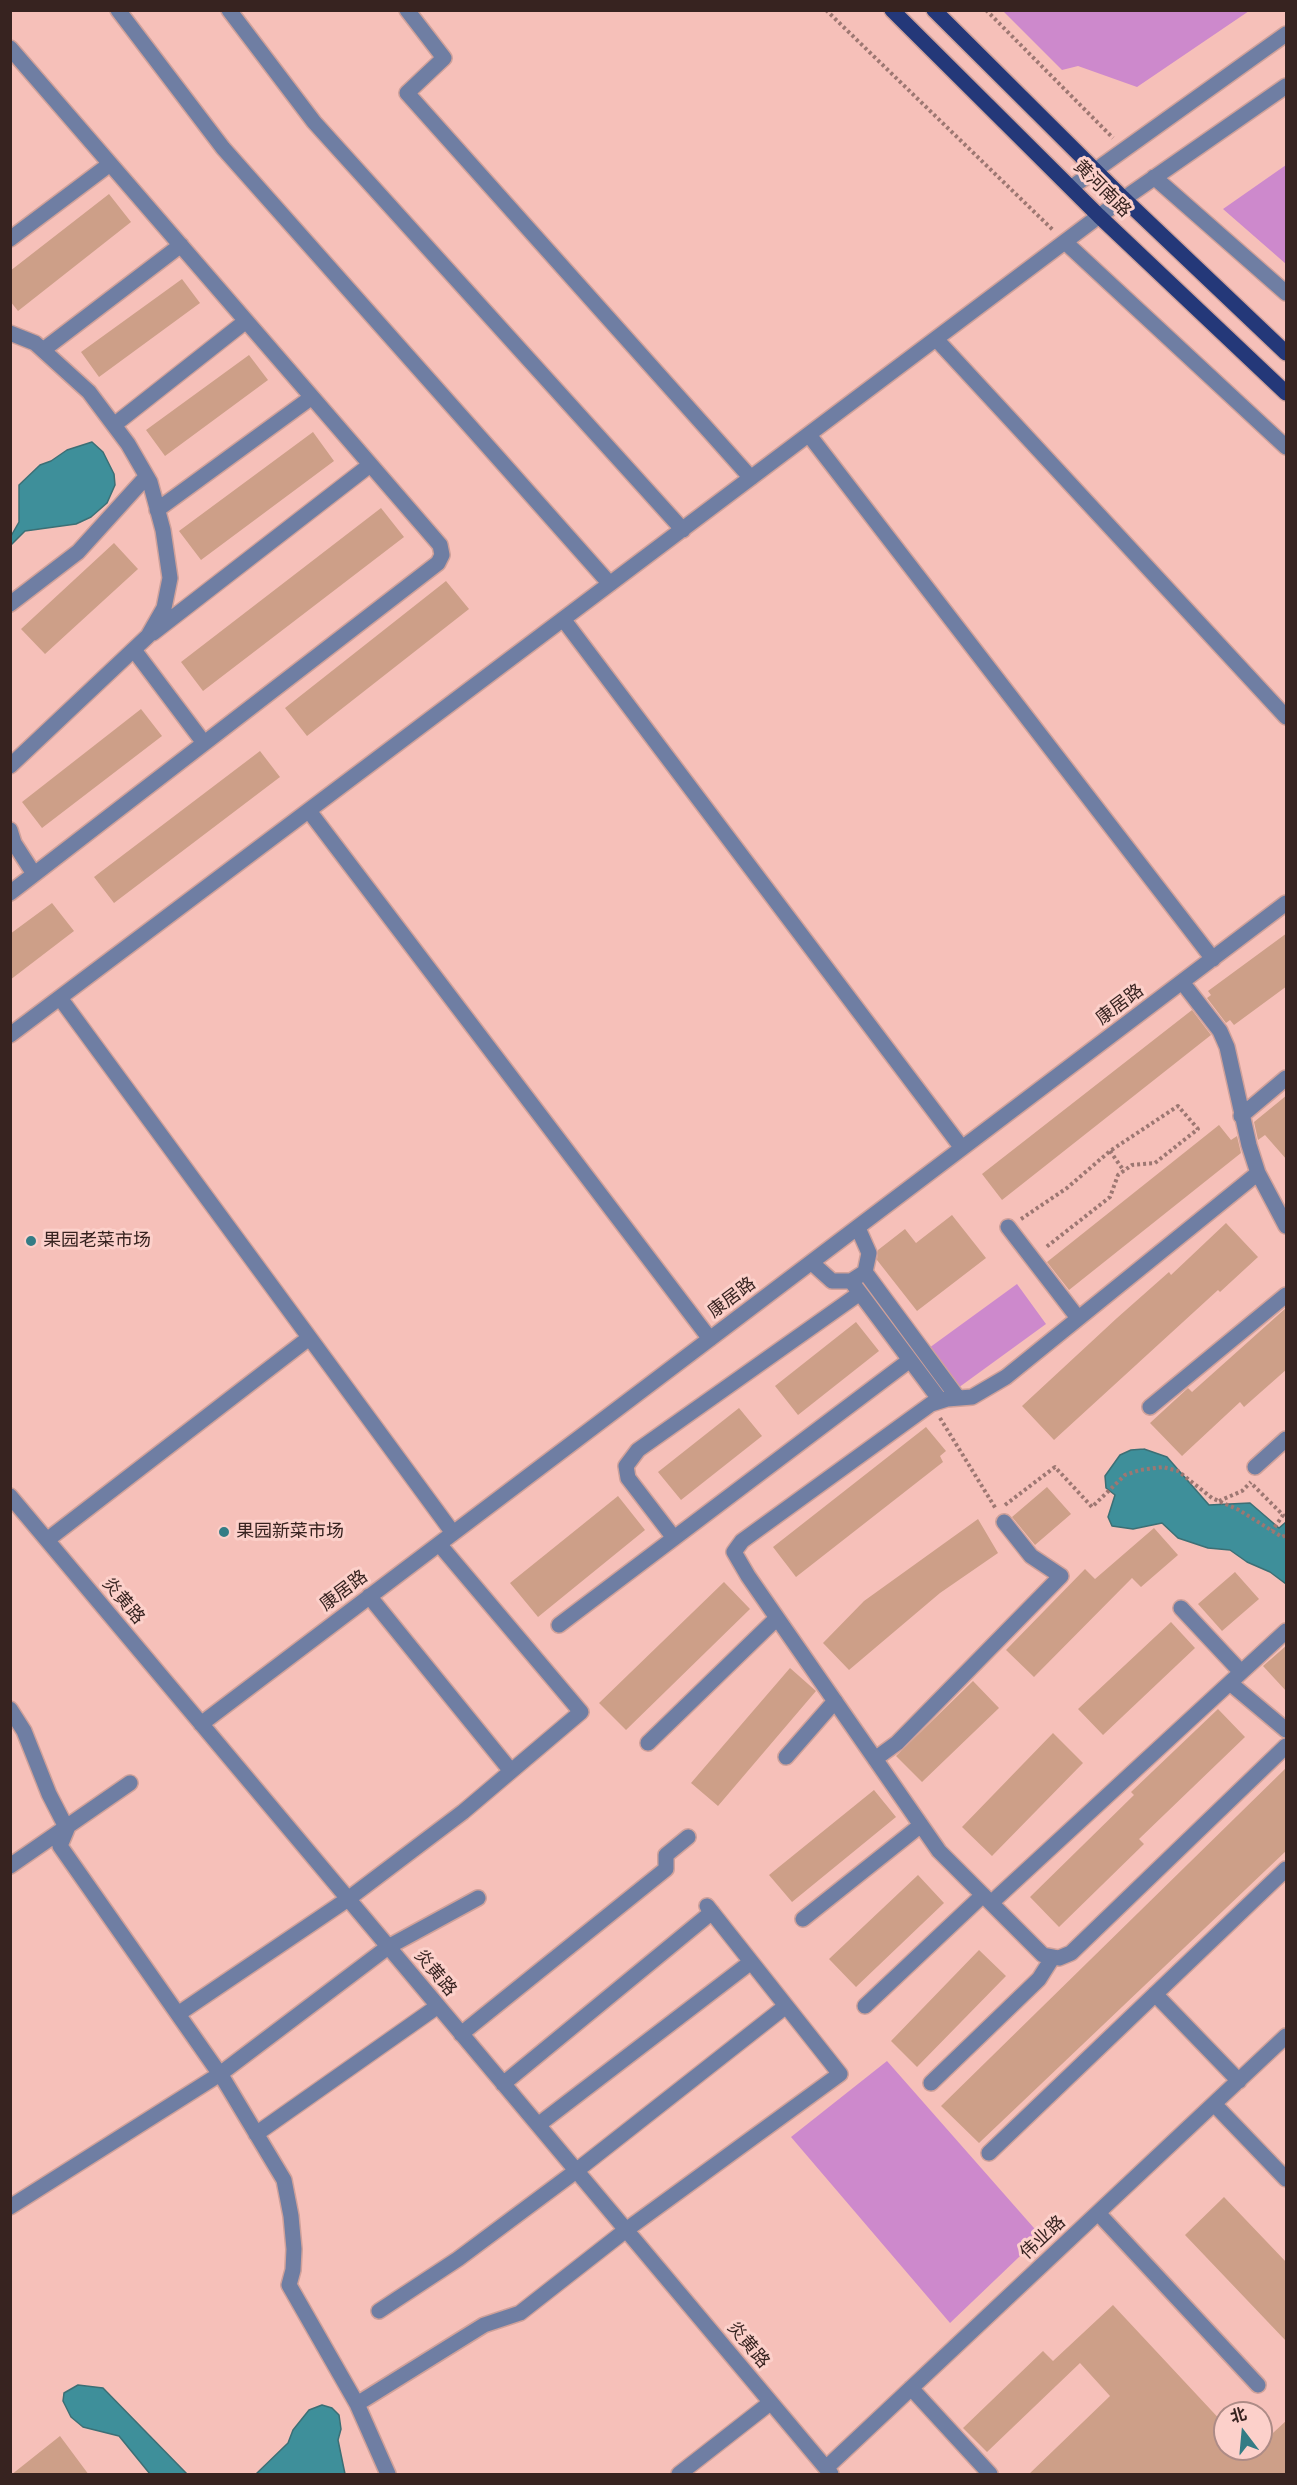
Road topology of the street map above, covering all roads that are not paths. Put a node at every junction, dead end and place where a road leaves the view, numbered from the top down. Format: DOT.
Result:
graph roads {
  1 [pos="118,10"];
  2 [pos="229,10"];
  3 [pos="407,10"];
  4 [pos="892,10"];
  5 [pos="934,10"];
  6 [pos="1287,34"];
  7 [pos="10,48"];
  8 [pos="1287,86"];
  9 [pos="110,164"];
  10 [pos="1094,170"];
  11 [pos="1154,177"];
  12 [pos="1072,187"];
  13 [pos="1123,198"];
  14 [pos="1099,216"];
  15 [pos="10,239"];
  16 [pos="1065,242"];
  17 [pos="181,245"];
  18 [pos="1287,293"];
  19 [pos="246,321"];
  20 [pos="10,333"];
  21 [pos="936,339"];
  22 [pos="43,350"];
  23 [pos="1287,353"];
  24 [pos="1287,393"];
  25 [pos="312,397"];
  26 [pos="114,425"];
  27 [pos="809,435"];
  28 [pos="1287,447"];
  29 [pos="370,465"];
  30 [pos="146,477"];
  31 [pos="751,478"];
  32 [pos="157,510"];
  33 [pos="683,530"];
  34 [pos="610,584"];
  35 [pos="10,604"];
  36 [pos="564,619"];
  37 [pos="148,636"];
  38 [pos="134,651"];
  39 [pos="1287,717"];
  40 [pos="204,743"];
  41 [pos="10,766"];
  42 [pos="309,811"];
  43 [pos="10,830"];
  44 [pos="34,874"];
  45 [pos="10,893"];
  46 [pos="1287,903"];
  47 [pos="1213,959"];
  48 [pos="1182,982"];
  49 [pos="60,998"];
  50 [pos="10,1035"];
  51 [pos="1287,1078"];
  52 [pos="1241,1116"];
  53 [pos="962,1149"];
  54 [pos="1258,1173"];
  55 [pos="1285,1220"];
  56 [pos="1008,1227"];
  57 [pos="858,1228"];
  58 [pos="812,1263"];
  59 [pos="865,1272"];
  60 [pos="855,1287"];
  61 [pos="1287,1296"];
  62 [pos="1078,1318"];
  63 [pos="309,1338"];
  64 [pos="710,1339"];
  65 [pos="910,1360"];
  66 [pos="958,1398"];
  67 [pos="936,1402"];
  68 [pos="1150,1407"];
  69 [pos="1287,1439"];
  70 [pos="1253,1475"];
  71 [pos="10,1496"];
  72 [pos="1000,1517"];
  73 [pos="453,1533"];
  74 [pos="674,1538"];
  75 [pos="47,1540"];
  76 [pos="439,1544"];
  77 [pos="369,1596"];
  78 [pos="1181,1608"];
  79 [pos="777,1618"];
  80 [pos="559,1625"];
  81 [pos="1287,1631"];
  82 [pos="1236,1678"];
  83 [pos="835,1701"];
  84 [pos="10,1709"];
  85 [pos="201,1724"];
  86 [pos="1287,1730"];
  87 [pos="648,1743"];
  88 [pos="1287,1746"];
  89 [pos="786,1757"];
  90 [pos="875,1759"];
  91 [pos="511,1771"];
  92 [pos="130,1783"];
  93 [pos="921,1825"];
  94 [pos="67,1829"];
  95 [pos="688,1837"];
  96 [pos="10,1866"];
  97 [pos="1287,1869"];
  98 [pos="478,1898"];
  99 [pos="348,1899"];
  100 [pos="987,1899"];
  101 [pos="803,1919"];
  102 [pos="388,1947"];
  103 [pos="1053,1957"];
  104 [pos="752,1962"];
  105 [pos="1155,1994"];
  106 [pos="438,2006"];
  107 [pos="786,2006"];
  108 [pos="865,2006"];
  109 [pos="178,2014"];
  110 [pos="461,2034"];
  111 [pos="1287,2036"];
  112 [pos="220,2074"];
  113 [pos="1239,2081"];
  114 [pos="931,2083"];
  115 [pos="503,2084"];
  116 [pos="1214,2104"];
  117 [pos="538,2125"];
  118 [pos="256,2134"];
  119 [pos="989,2153"];
  120 [pos="576,2171"];
  121 [pos="1287,2179"];
  122 [pos="10,2207"];
  123 [pos="1098,2213"];
  124 [pos="626,2230"];
  125 [pos="379,2311"];
  126 [pos="1258,2385"];
  127 [pos="911,2388"];
  128 [pos="771,2403"];
  129 [pos="357,2404"];
  130 [pos="829,2471"];
  131 [pos="388,2475"];
  132 [pos="679,2475"];
  133 [pos="990,2475"];
  1 -- 34 [label="street"];
  2 -- 33 [label="street"];
  3 -- 31 [label="street"];
  4 -- 12 [label="main road, 黄河南路"];
  5 -- 10 [label="main road, 黄河南路"];
  6 -- 10 [label="street"];
  7 -- 9 [label="street"];
  8 -- 11 [label="street"];
  9 -- 15 [label="street"];
  9 -- 17 [label="street"];
  10 -- 12 [label="street"];
  10 -- 13 [label="main road, 黄河南路"];
  11 -- 13 [label="street"];
  11 -- 18 [label="street"];
  12 -- 14 [label="main road, 黄河南路"];
  13 -- 14 [label="street"];
  13 -- 23 [label="main road, 黄河南路"];
  14 -- 16 [label="street"];
  14 -- 24 [label="main road, 黄河南路"];
  16 -- 21 [label="street"];
  16 -- 28 [label="street"];
  17 -- 19 [label="street"];
  17 -- 22 [label="street"];
  19 -- 25 [label="street"];
  19 -- 26 [label="street"];
  20 -- 22 [label="street"];
  21 -- 27 [label="street"];
  21 -- 39 [label="street"];
  22 -- 26 [label="street"];
  25 -- 29 [label="street"];
  25 -- 32 [label="street"];
  26 -- 30 [label="street"];
  27 -- 31 [label="street"];
  27 -- 47 [label="street"];
  29 -- 37 [label="street"];
  29 -- 40 [label="street"];
  30 -- 32 [label="street"];
  30 -- 35 [label="street"];
  31 -- 33 [label="street"];
  32 -- 37 [label="street"];
  33 -- 34 [label="street"];
  34 -- 36 [label="street"];
  36 -- 42 [label="street"];
  36 -- 53 [label="street"];
  37 -- 38 [label="street"];
  38 -- 40 [label="street"];
  38 -- 41 [label="street"];
  40 -- 44 [label="street"];
  42 -- 49 [label="street"];
  42 -- 64 [label="street"];
  43 -- 44 [label="street"];
  44 -- 45 [label="street"];
  46 -- 47 [label="street, 康居路"];
  47 -- 48 [label="street, 康居路"];
  48 -- 52 [label="street"];
  48 -- 53 [label="street, 康居路"];
  49 -- 50 [label="street"];
  49 -- 63 [label="street"];
  51 -- 52 [label="street"];
  52 -- 54 [label="street"];
  53 -- 57 [label="street, 康居路"];
  54 -- 55 [label="street"];
  54 -- 62 [label="street"];
  56 -- 62 [label="street"];
  57 -- 58 [label="street, 康居路"];
  57 -- 59 [label="street"];
  58 -- 60 [label="street"];
  58 -- 64 [label="street, 康居路"];
  59 -- 60 [label="street"];
  59 -- 66 [label="street"];
  60 -- 65 [label="street"];
  60 -- 74 [label="street"];
  61 -- 68 [label="street"];
  62 -- 66 [label="street"];
  63 -- 73 [label="street"];
  63 -- 75 [label="street"];
  64 -- 73 [label="street, 康居路"];
  65 -- 67 [label="street"];
  65 -- 74 [label="street"];
  66 -- 67 [label="street"];
  67 -- 79 [label="street"];
  69 -- 70 [label="street"];
  71 -- 75 [label="street, 炎黄路"];
  72 -- 90 [label="street"];
  73 -- 76 [label="street, 康居路"];
  74 -- 80 [label="street"];
  75 -- 85 [label="street, 炎黄路"];
  76 -- 77 [label="street, 康居路"];
  76 -- 91 [label="street"];
  77 -- 85 [label="street, 康居路"];
  77 -- 91 [label="street"];
  78 -- 82 [label="street"];
  79 -- 83 [label="street"];
  79 -- 87 [label="street"];
  81 -- 82 [label="street"];
  82 -- 86 [label="street"];
  82 -- 100 [label="street"];
  83 -- 89 [label="street"];
  83 -- 90 [label="street"];
  84 -- 94 [label="street"];
  85 -- 99 [label="street, 炎黄路"];
  88 -- 103 [label="street"];
  90 -- 93 [label="street"];
  91 -- 99 [label="street"];
  92 -- 94 [label="street"];
  93 -- 100 [label="street"];
  93 -- 101 [label="street"];
  94 -- 96 [label="street"];
  94 -- 109 [label="street"];
  95 -- 110 [label="street"];
  97 -- 105 [label="street"];
  98 -- 102 [label="street"];
  99 -- 102 [label="street, 炎黄路"];
  99 -- 109 [label="street"];
  100 -- 103 [label="street"];
  100 -- 108 [label="street"];
  102 -- 106 [label="street, 炎黄路"];
  102 -- 112 [label="street"];
  103 -- 114 [label="street"];
  104 -- 107 [label="street"];
  104 -- 115 [label="street"];
  104 -- 117 [label="street"];
  105 -- 113 [label="street"];
  105 -- 119 [label="street"];
  106 -- 110 [label="street, 炎黄路"];
  106 -- 118 [label="street"];
  107 -- 120 [label="street"];
  107 -- 124 [label="street"];
  109 -- 112 [label="street"];
  110 -- 115 [label="street, 炎黄路"];
  111 -- 113 [label="street, 伟业路"];
  112 -- 118 [label="street"];
  112 -- 122 [label="street"];
  113 -- 116 [label="street, 伟业路"];
  115 -- 117 [label="street, 炎黄路"];
  116 -- 121 [label="street"];
  116 -- 123 [label="street, 伟业路"];
  117 -- 120 [label="street, 炎黄路"];
  118 -- 129 [label="street"];
  120 -- 124 [label="street, 炎黄路"];
  120 -- 125 [label="street"];
  123 -- 126 [label="street"];
  123 -- 127 [label="street, 伟业路"];
  124 -- 128 [label="street, 炎黄路"];
  124 -- 129 [label="street"];
  127 -- 130 [label="street, 伟业路"];
  127 -- 133 [label="street"];
  128 -- 130 [label="street, 炎黄路"];
  128 -- 132 [label="street"];
  129 -- 131 [label="street"];
}
